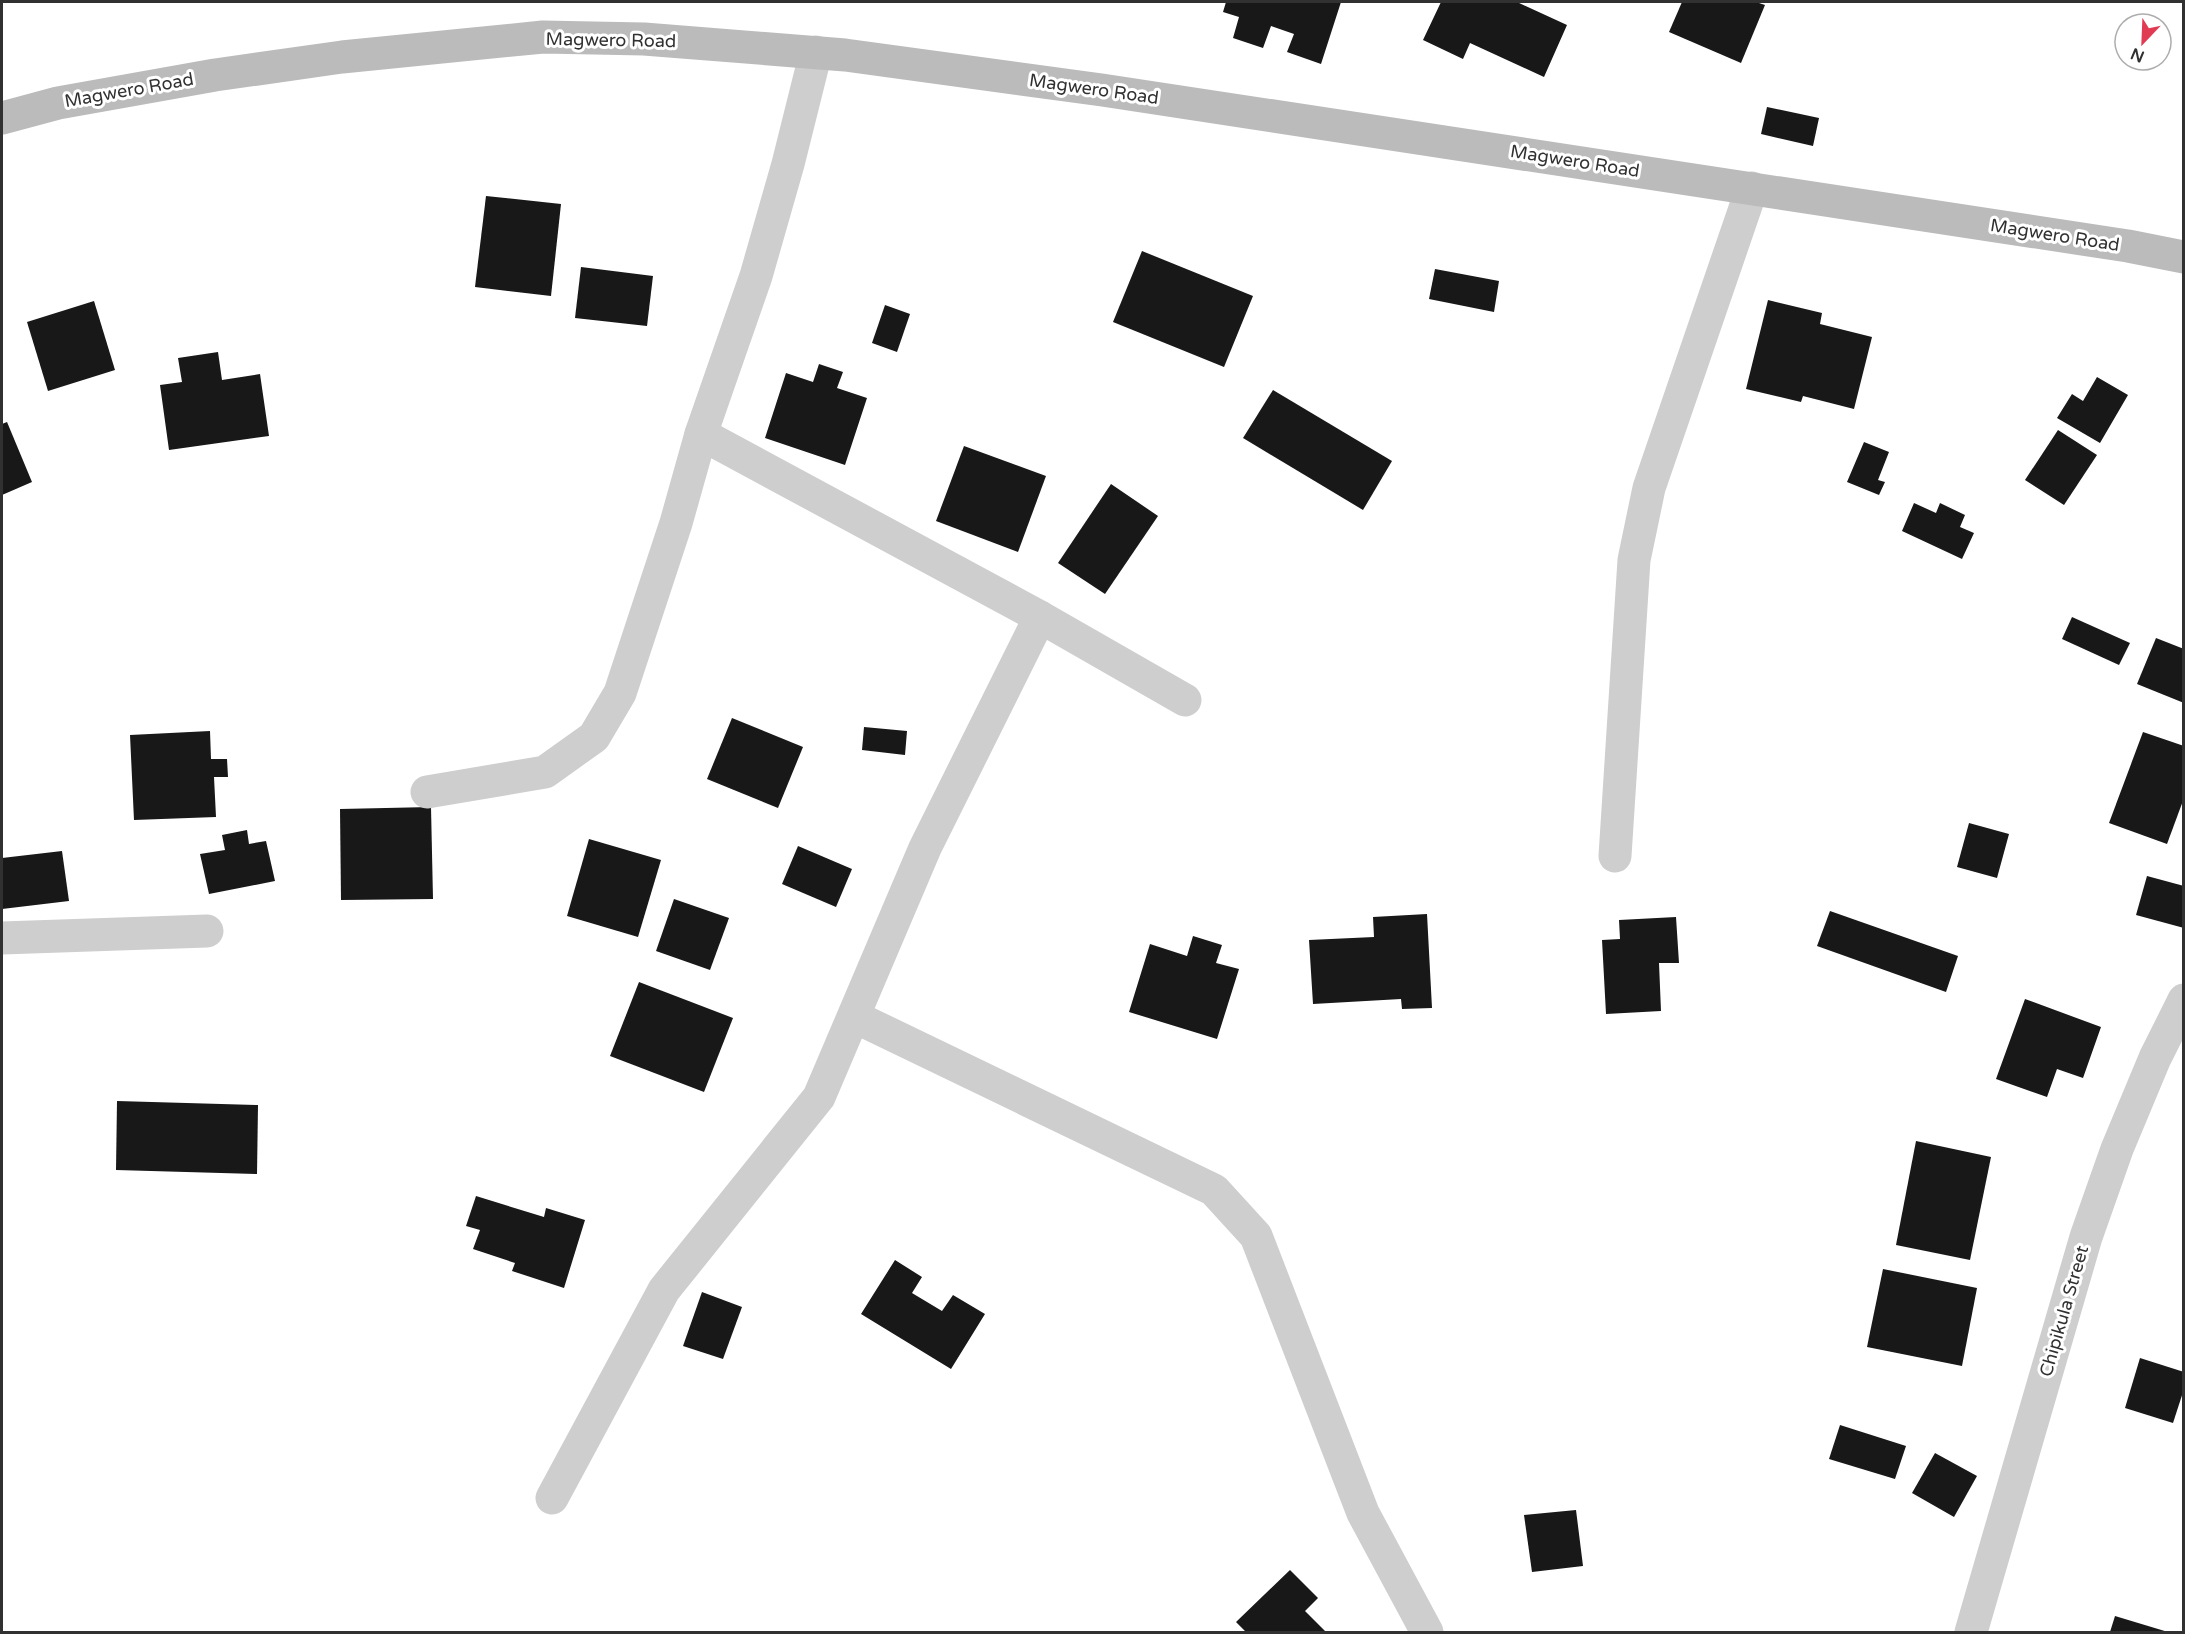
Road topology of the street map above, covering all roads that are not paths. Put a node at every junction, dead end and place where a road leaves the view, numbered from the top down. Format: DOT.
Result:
graph roads {
  1 [pos="816,52"];
  2 [pos="2,118"];
  3 [pos="1752,188"];
  4 [pos="2184,257"];
  5 [pos="702,434"];
  6 [pos="1040,617"];
  7 [pos="1185,700"];
  8 [pos="427,792"];
  9 [pos="1615,856"];
  10 [pos="207,931"];
  11 [pos="2,938"];
  12 [pos="2184,1000"];
  13 [pos="855,1017"];
  14 [pos="552,1498"];
  15 [pos="1428,1632"];
  16 [pos="1971,1632"];
  1 -- 2 [label="street, Magwero Road"];
  1 -- 3 [label="street, Magwero Road"];
  1 -- 5 [label="street"];
  3 -- 4 [label="street, Magwero Road"];
  3 -- 9 [label="street"];
  5 -- 6 [label="street"];
  5 -- 8 [label="street"];
  6 -- 7 [label="street"];
  6 -- 13 [label="street"];
  10 -- 11 [label="street"];
  12 -- 16 [label="street, Chipikula Street"];
  13 -- 14 [label="street"];
  13 -- 15 [label="street"];
}
